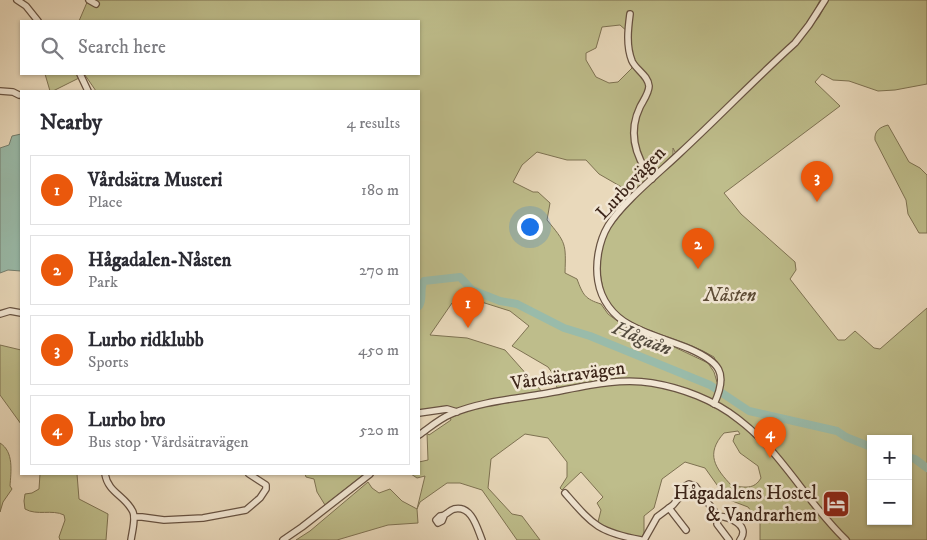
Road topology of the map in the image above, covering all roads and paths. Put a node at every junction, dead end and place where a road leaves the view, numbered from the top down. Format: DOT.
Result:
graph roads {
  1 [pos="17,0"];
  2 [pos="89,0"];
  3 [pos="825,0"];
  4 [pos="96,4"];
  5 [pos="630,14"];
  6 [pos="37,20"];
  7 [pos="80,75"];
  8 [pos="88,90"];
  9 [pos="0,91"];
  10 [pos="19,96"];
  11 [pos="652,179"];
  12 [pos="20,313"];
  13 [pos="0,314"];
  14 [pos="714,404"];
  15 [pos="457,412"];
  16 [pos="420,413"];
  17 [pos="420,434"];
  18 [pos="105,475"];
  19 [pos="251,475"];
  20 [pos="369,475"];
  21 [pos="565,493"];
  22 [pos="669,508"];
  23 [pos="444,516"];
  24 [pos="718,516"];
  25 [pos="134,518"];
  26 [pos="686,530"];
  27 [pos="131,540"];
  28 [pos="283,540"];
  29 [pos="482,540"];
  30 [pos="643,540"];
  31 [pos="729,540"];
  32 [pos="740,540"];
  33 [pos="846,540"];
  1 -- 6 [label="street"];
  2 -- 4 [label="street"];
  3 -- 11 [label="street, Lurbovägen"];
  5 -- 11 [label="street"];
  7 -- 8 [label="street"];
  9 -- 10 [label="street"];
  11 -- 14 [label="street, Lurbovägen"];
  12 -- 13 [label="street"];
  14 -- 15 [label="street, Vårdsätravägen"];
  14 -- 33 [label="street, Vårdsätravägen"];
  15 -- 16 [label="street"];
  15 -- 17 [label="street, Vårdsätravägen"];
  18 -- 25 [label="street"];
  19 -- 25 [label="street"];
  20 -- 28 [label="street"];
  21 -- 30 [label="street"];
  22 -- 24 [label="street"];
  22 -- 26 [label="street"];
  22 -- 30 [label="street"];
  23 -- 29 [label="street"];
  24 -- 31 [label="street"];
  24 -- 32 [label="street"];
  25 -- 27 [label="street"];
}
